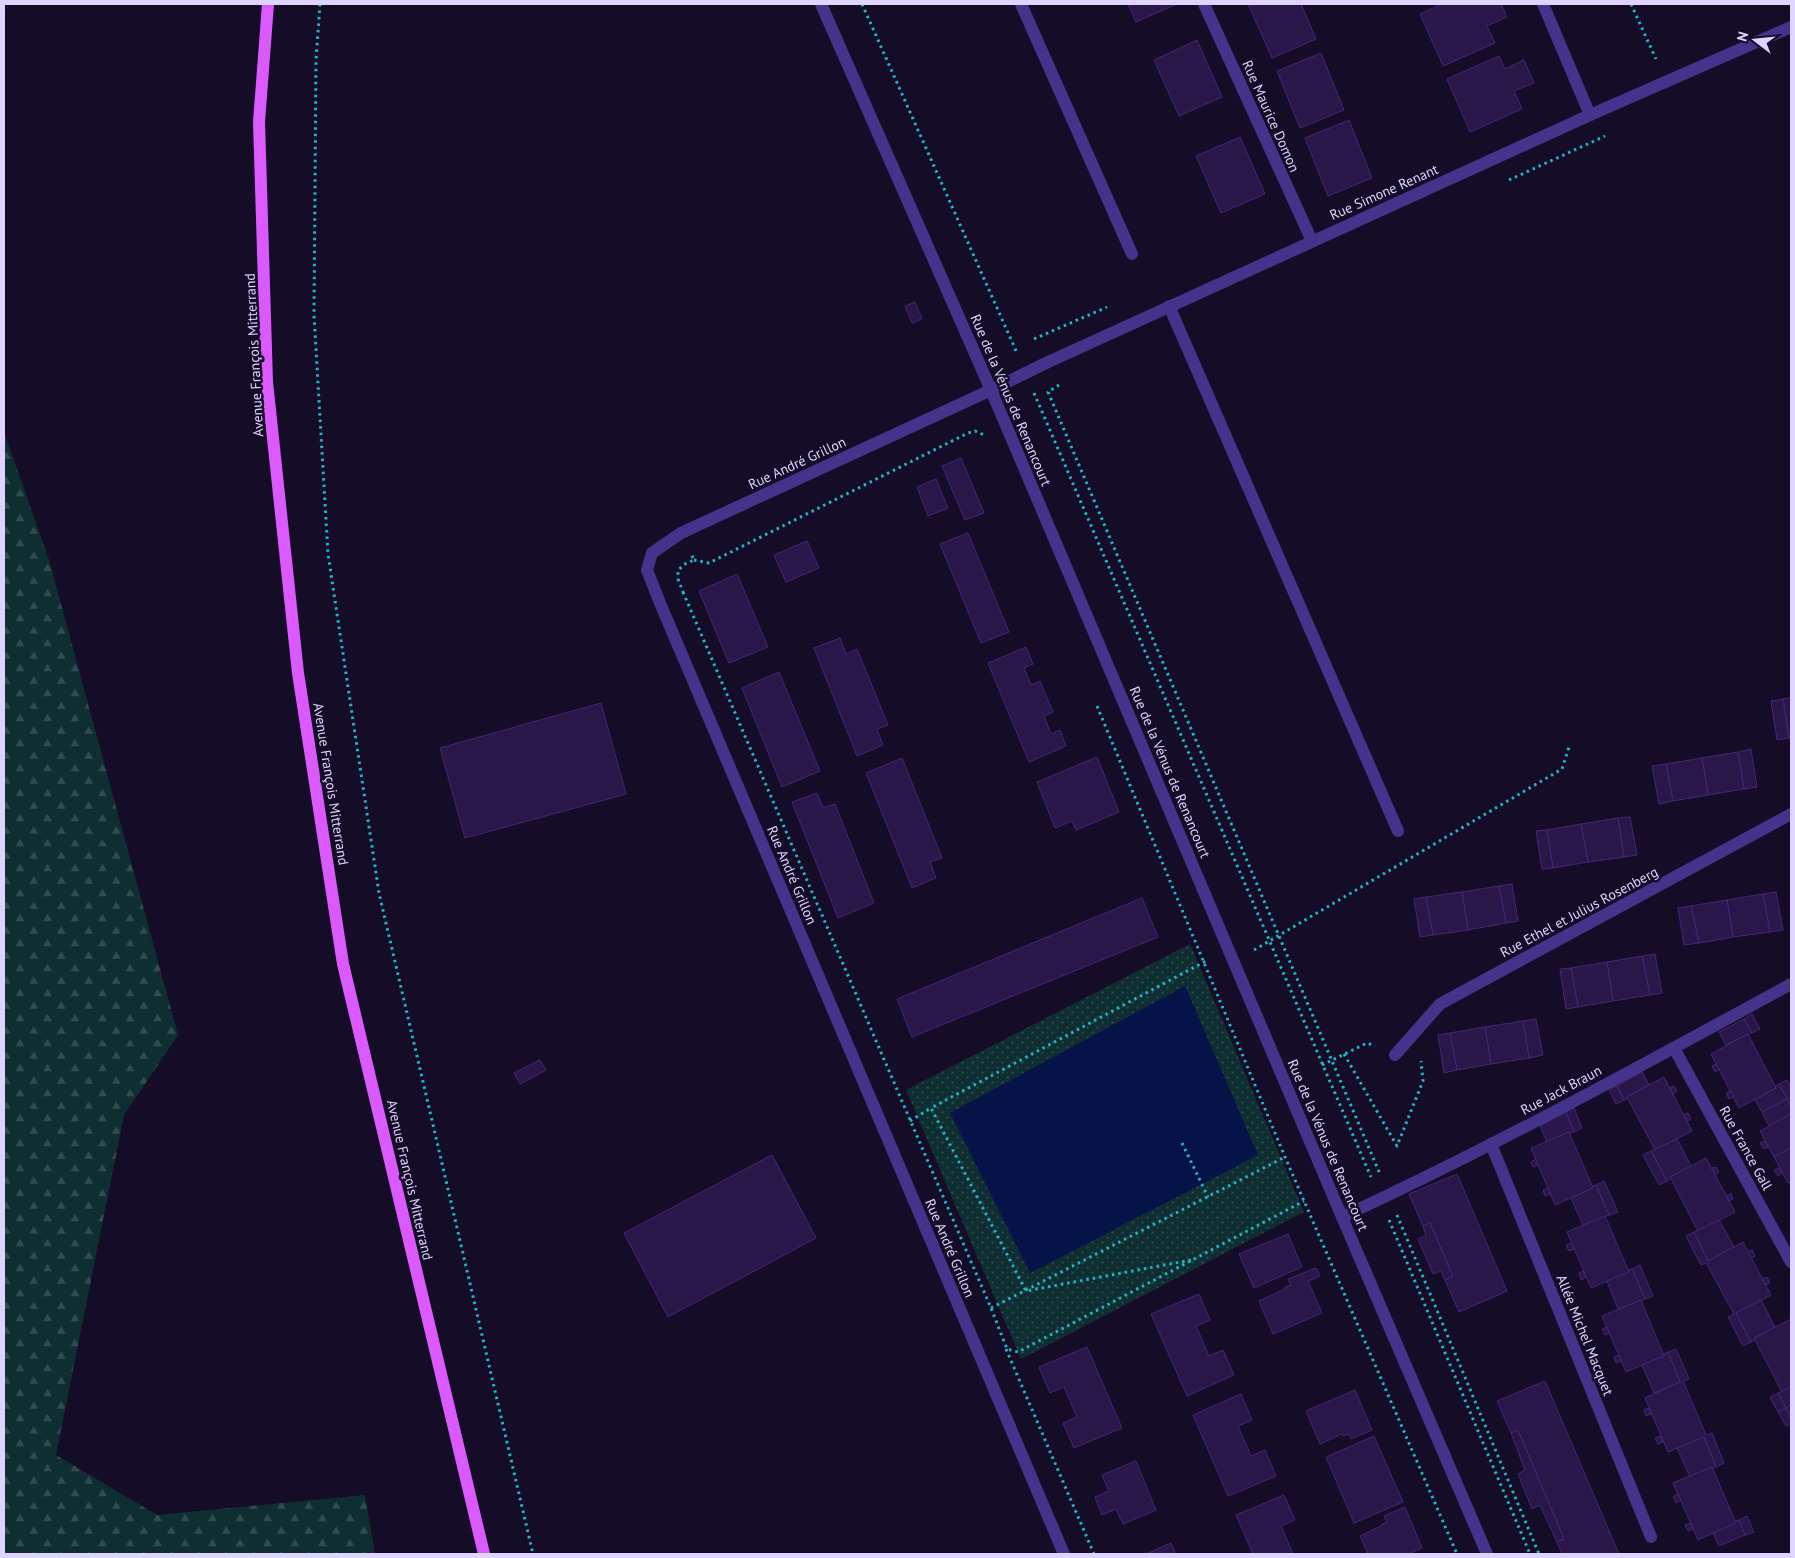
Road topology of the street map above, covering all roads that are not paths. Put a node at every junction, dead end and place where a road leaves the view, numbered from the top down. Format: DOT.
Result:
graph roads {
  1 [pos="268,4"];
  2 [pos="820,4"];
  3 [pos="1021,4"];
  4 [pos="1204,4"];
  5 [pos="1543,4"];
  6 [pos="1791,27"];
  7 [pos="1590,115"];
  8 [pos="1312,241"];
  9 [pos="1132,254"];
  10 [pos="1169,306"];
  11 [pos="991,390"];
  12 [pos="1791,814"];
  13 [pos="1398,832"];
  14 [pos="1791,984"];
  15 [pos="1674,1048"];
  16 [pos="1395,1055"];
  17 [pos="1490,1144"];
  18 [pos="1342,1217"];
  19 [pos="1791,1262"];
  20 [pos="1651,1537"];
  21 [pos="484,1554"];
  22 [pos="1064,1554"];
  23 [pos="1488,1554"];
  1 -- 21 [label="main road, Avenue François Mitterrand"];
  2 -- 11 [label="street, Rue de la Vénus de Renancourt"];
  3 -- 9 [label="street"];
  4 -- 8 [label="street, Rue Maurice Domon"];
  5 -- 7 [label="street"];
  6 -- 7 [label="street, Rue Simone Renant"];
  7 -- 8 [label="street, Rue Simone Renant"];
  8 -- 10 [label="street, Rue Simone Renant"];
  10 -- 11 [label="street, Rue Simone Renant"];
  10 -- 13 [label="street"];
  11 -- 18 [label="street, Rue de la Vénus de Renancourt"];
  11 -- 22 [label="street, Rue André Grillon"];
  12 -- 16 [label="street, Rue Ethel et Julius Rosenberg"];
  14 -- 15 [label="street, Rue Jack Braun"];
  15 -- 17 [label="street, Rue Jack Braun"];
  15 -- 19 [label="street, Rue France Gall"];
  17 -- 18 [label="street, Rue Jack Braun"];
  17 -- 20 [label="street, Allée Michel Macquet"];
  18 -- 23 [label="street, Rue de la Vénus de Renancourt"];
}
